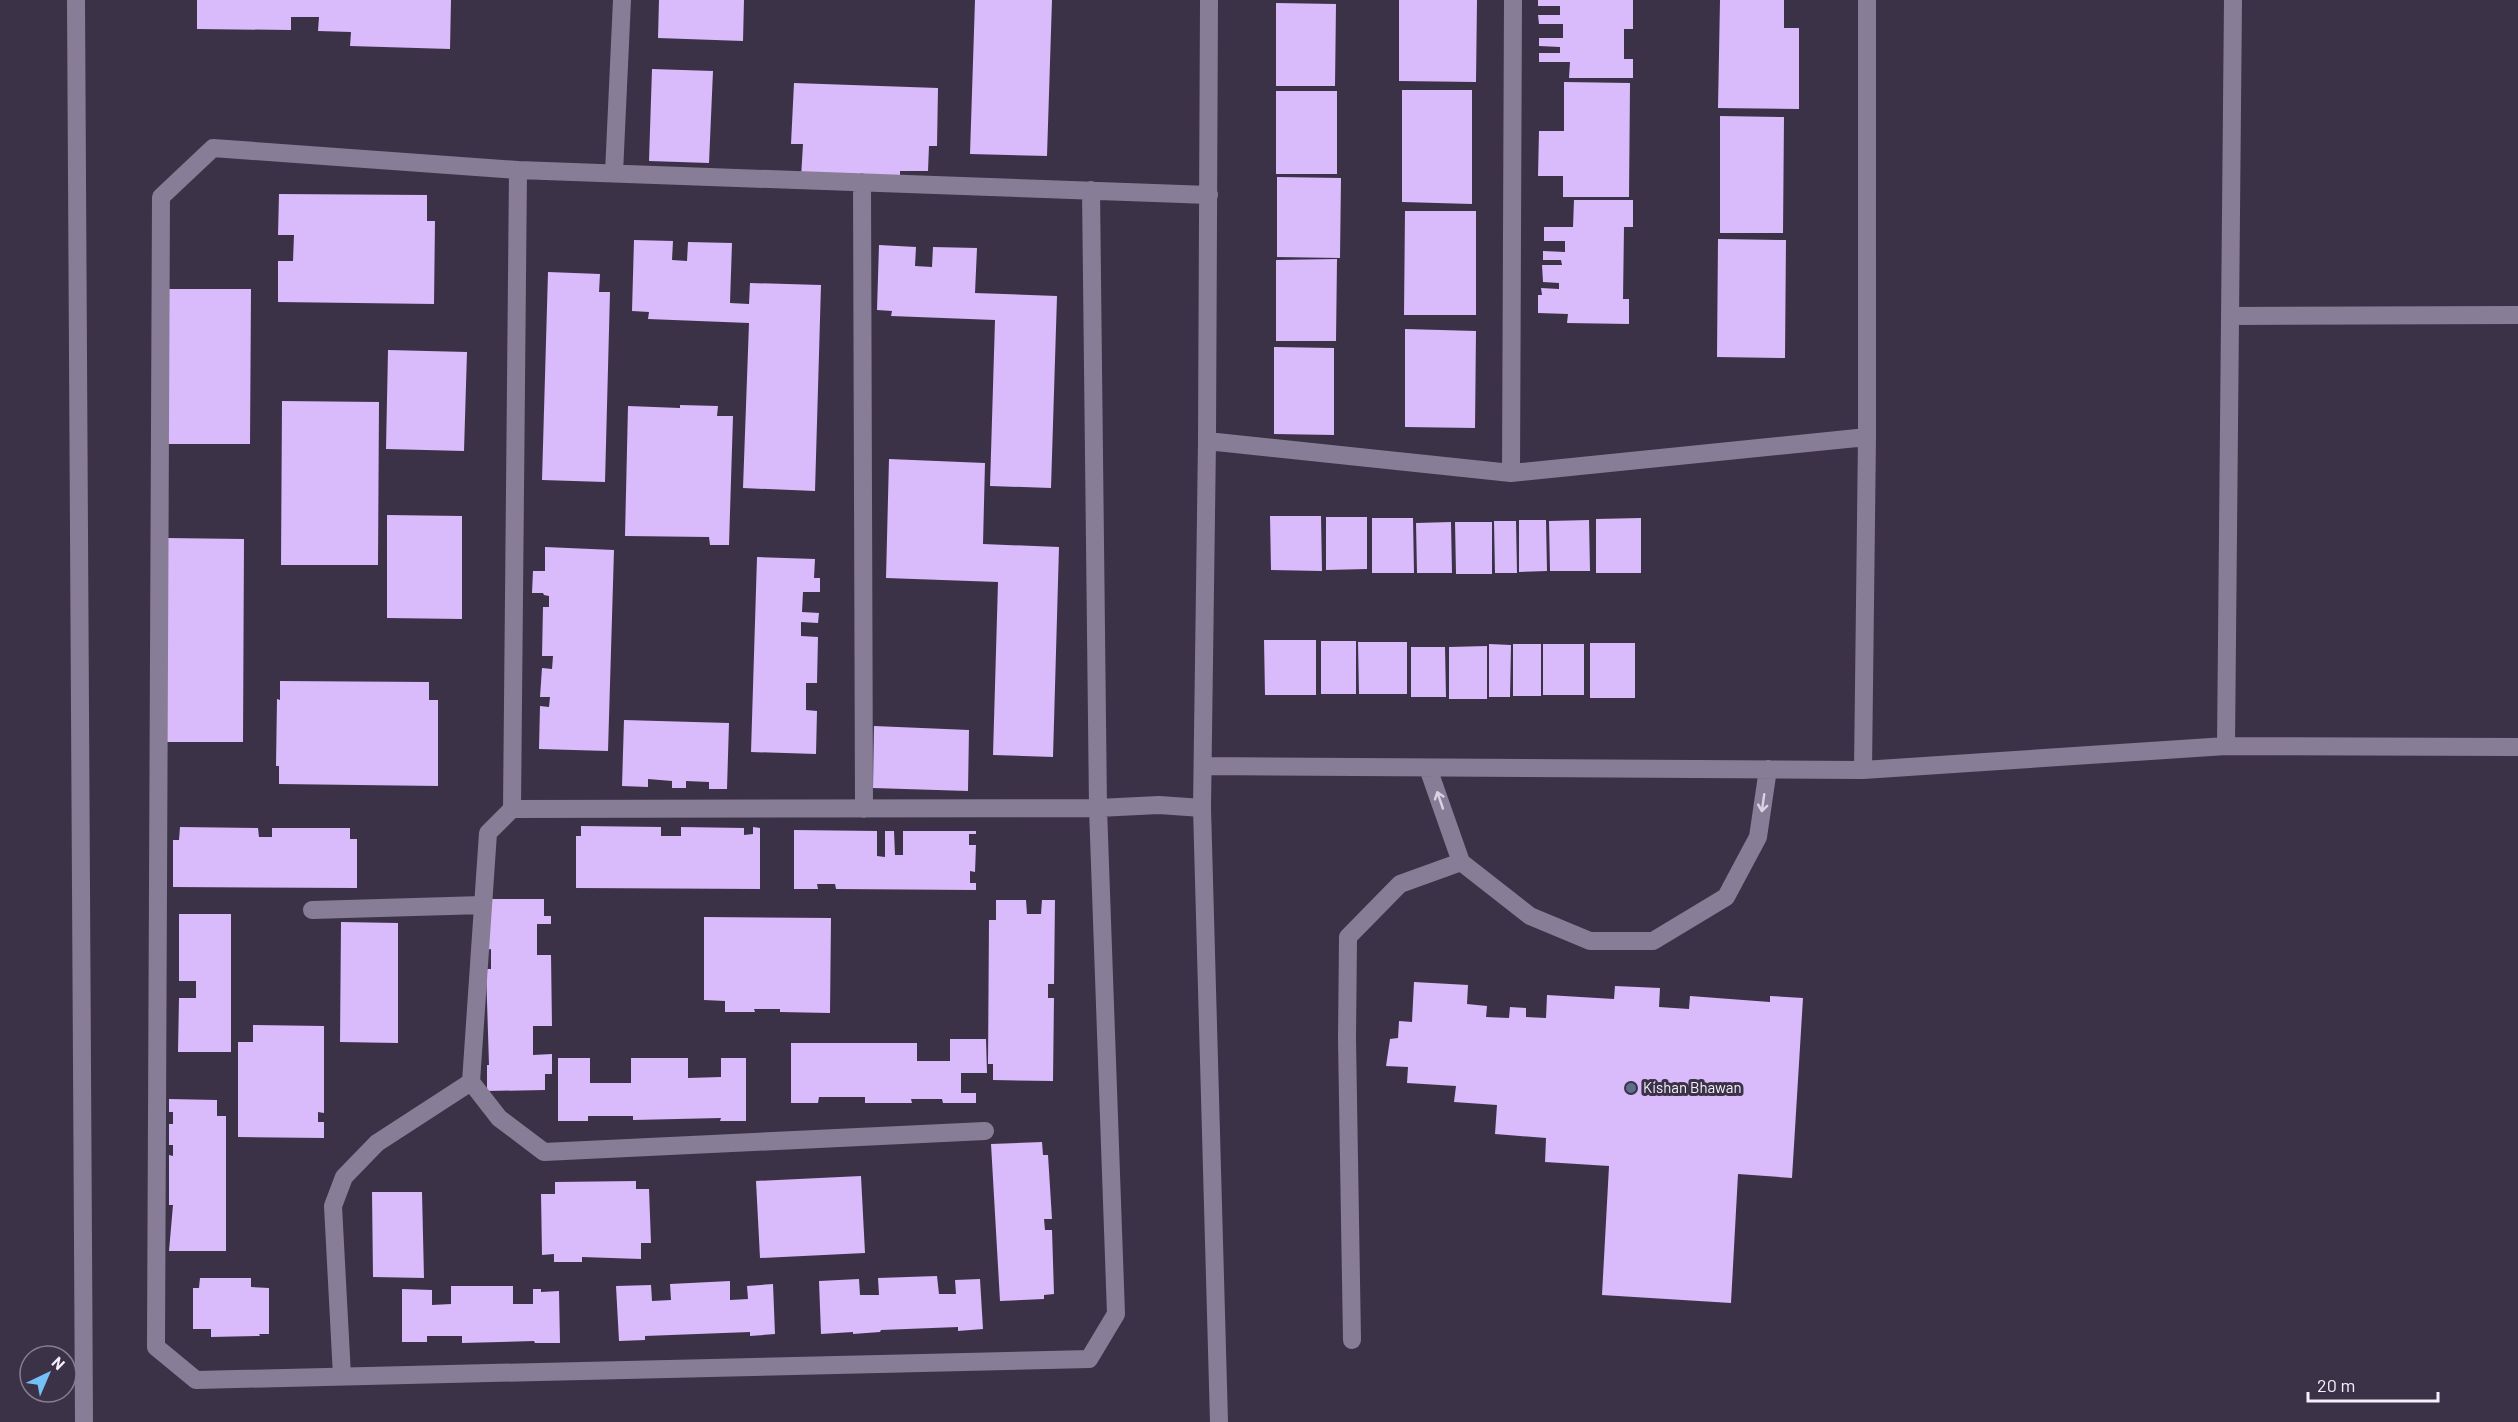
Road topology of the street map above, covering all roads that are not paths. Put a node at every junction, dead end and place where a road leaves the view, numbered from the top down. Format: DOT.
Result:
graph roads {
  1 [pos="76,0"];
  2 [pos="622,0"];
  3 [pos="1209,0"];
  4 [pos="1513,0"];
  5 [pos="1867,0"];
  6 [pos="2233,0"];
  7 [pos="518,170"];
  8 [pos="614,173"];
  9 [pos="862,182"];
  10 [pos="1091,190"];
  11 [pos="1209,195"];
  12 [pos="2518,315"];
  13 [pos="2230,316"];
  14 [pos="1867,437"];
  15 [pos="1207,441"];
  16 [pos="1511,473"];
  17 [pos="2226,746"];
  18 [pos="2518,747"];
  19 [pos="1203,766"];
  20 [pos="1428,768"];
  21 [pos="1768,769"];
  22 [pos="1863,770"];
  23 [pos="1098,808"];
  24 [pos="1202,808"];
  25 [pos="512,809"];
  26 [pos="864,809"];
  27 [pos="1461,862"];
  28 [pos="483,905"];
  29 [pos="312,910"];
  30 [pos="471,1082"];
  31 [pos="985,1131"];
  32 [pos="1352,1340"];
  33 [pos="342,1376"];
  34 [pos="84,1422"];
  35 [pos="1219,1422"];
  1 -- 34 [label="street"];
  2 -- 8 [label="street"];
  3 -- 11 [label="street"];
  4 -- 16 [label="street"];
  5 -- 14 [label="street"];
  6 -- 13 [label="street"];
  7 -- 8 [label="street"];
  7 -- 25 [label="street"];
  7 -- 33 [label="street"];
  8 -- 9 [label="street"];
  9 -- 10 [label="street"];
  9 -- 26 [label="street"];
  10 -- 11 [label="street"];
  10 -- 23 [label="street"];
  11 -- 15 [label="street"];
  12 -- 13 [label="street"];
  13 -- 17 [label="street"];
  14 -- 16 [label="street"];
  14 -- 22 [label="street"];
  15 -- 16 [label="street"];
  15 -- 19 [label="street"];
  17 -- 18 [label="street"];
  17 -- 22 [label="street"];
  19 -- 20 [label="street"];
  19 -- 24 [label="street"];
  20 -- 21 [label="street"];
  27 -- 20 [label="street, one-way"];
  21 -- 22 [label="street"];
  21 -- 27 [label="street, one-way"];
  23 -- 24 [label="street"];
  23 -- 26 [label="street"];
  23 -- 33 [label="street"];
  24 -- 35 [label="street"];
  25 -- 26 [label="street"];
  25 -- 28 [label="street"];
  27 -- 32 [label="street"];
  28 -- 29 [label="street"];
  28 -- 30 [label="street"];
  30 -- 31 [label="street"];
  30 -- 33 [label="street"];
}
